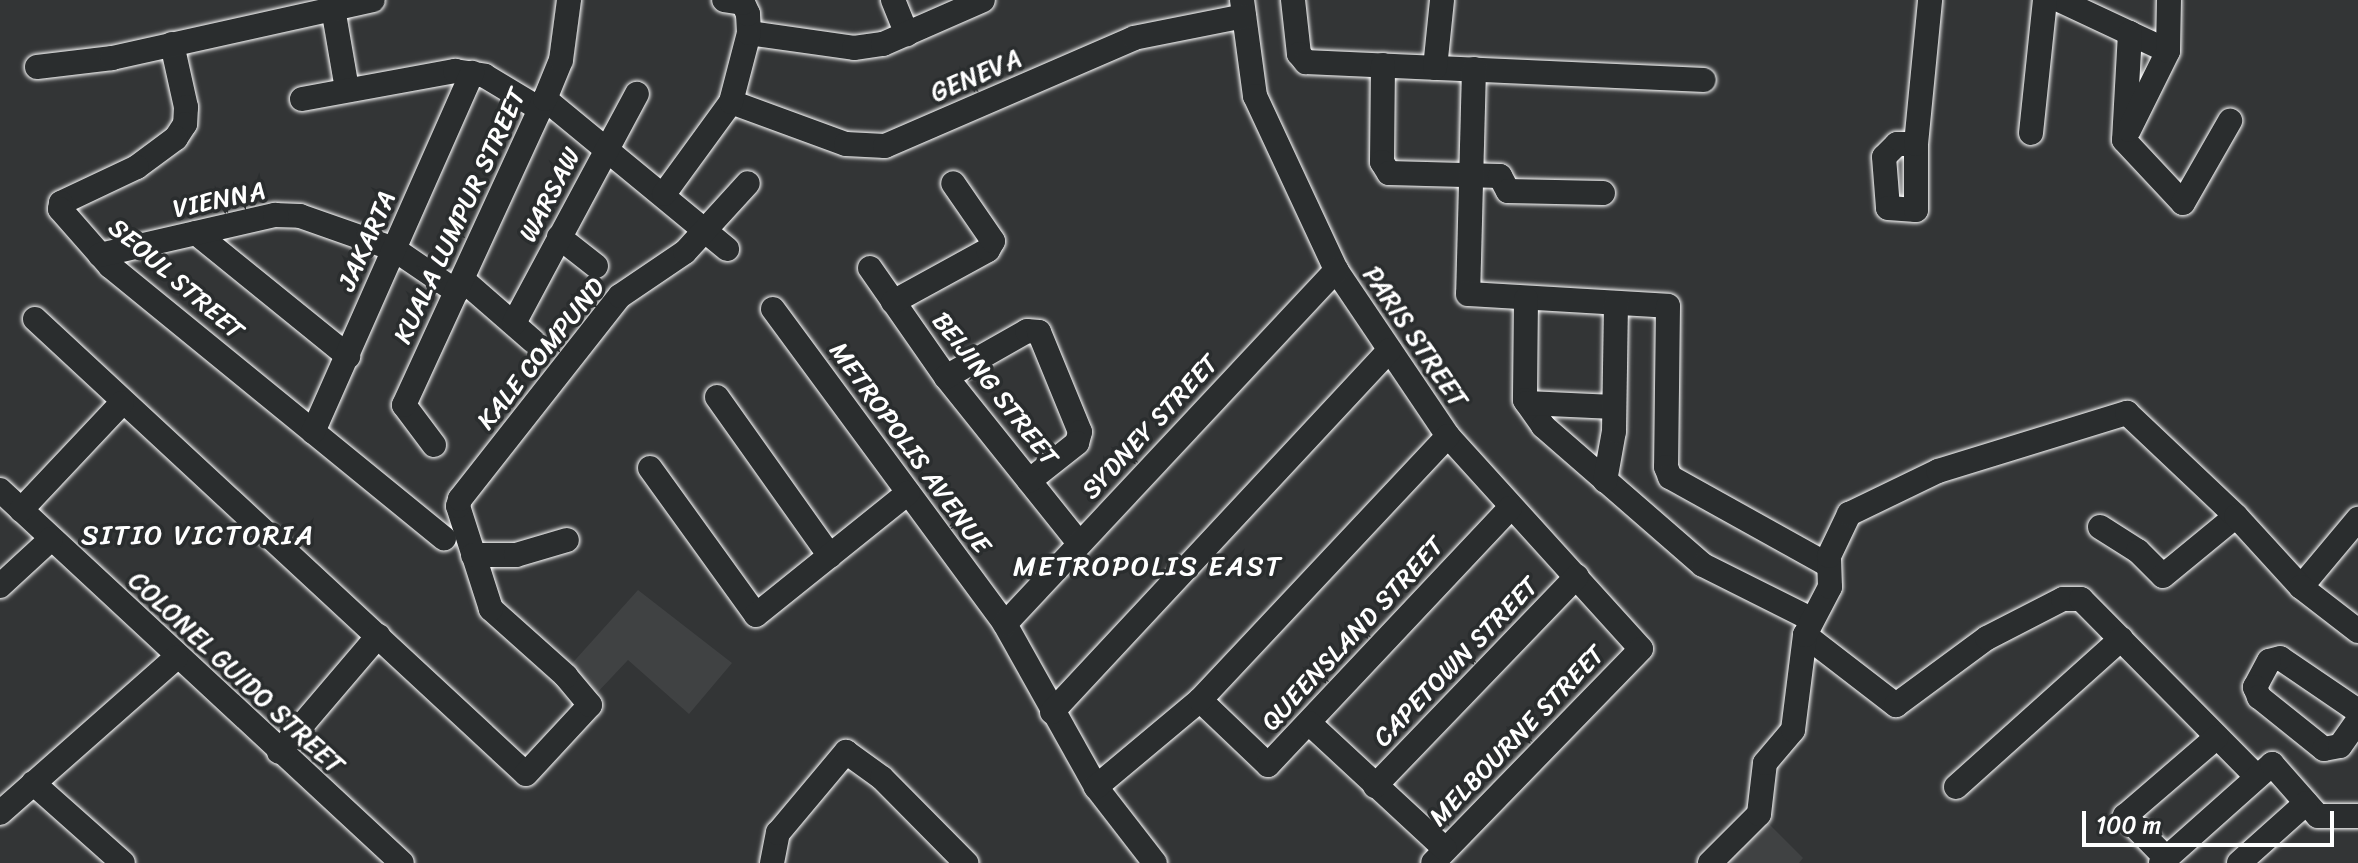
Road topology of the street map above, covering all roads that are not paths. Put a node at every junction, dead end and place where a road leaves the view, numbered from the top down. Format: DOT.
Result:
graph roads {
  1 [pos="373,0"];
  2 [pos="569,0"];
  3 [pos="893,0"];
  4 [pos="983,0"];
  5 [pos="1293,0"];
  6 [pos="1442,0"];
  7 [pos="1930,0"];
  8 [pos="2045,0"];
  9 [pos="2059,0"];
  10 [pos="2169,0"];
  11 [pos="2179,0"];
  12 [pos="734,1"];
  13 [pos="2086,6"];
  14 [pos="333,8"];
  15 [pos="1243,8"];
  16 [pos="256,12"];
  17 [pos="749,33"];
  18 [pos="2130,33"];
  19 [pos="907,34"];
  20 [pos="2168,41"];
  21 [pos="172,44"];
  22 [pos="1383,65"];
  23 [pos="37,67"];
  24 [pos="1435,68"];
  25 [pos="1474,69"];
  26 [pos="472,73"];
  27 [pos="1704,80"];
  28 [pos="347,89"];
  29 [pos="637,94"];
  30 [pos="302,99"];
  31 [pos="731,102"];
  32 [pos="543,104"];
  33 [pos="2230,121"];
  34 [pos="2031,133"];
  35 [pos="2124,140"];
  36 [pos="1916,144"];
  37 [pos="607,146"];
  38 [pos="1470,177"];
  39 [pos="748,183"];
  40 [pos="953,183"];
  41 [pos="1603,193"];
  42 [pos="664,194"];
  43 [pos="707,229"];
  44 [pos="196,233"];
  45 [pos="559,237"];
  46 [pos="394,249"];
  47 [pos="727,249"];
  48 [pos="100,255"];
  49 [pos="596,266"];
  50 [pos="870,268"];
  51 [pos="1336,270"];
  52 [pos="460,286"];
  53 [pos="1526,299"];
  54 [pos="893,302"];
  55 [pos="1616,303"];
  56 [pos="773,309"];
  57 [pos="35,319"];
  58 [pos="514,323"];
  59 [pos="533,341"];
  60 [pos="1390,350"];
  61 [pos="348,356"];
  62 [pos="946,377"];
  63 [pos="717,397"];
  64 [pos="122,403"];
  65 [pos="1527,403"];
  66 [pos="1614,407"];
  67 [pos="313,432"];
  68 [pos="1448,436"];
  69 [pos="434,445"];
  70 [pos="650,468"];
  71 [pos="1029,481"];
  72 [pos="1605,481"];
  73 [pos="0,490"];
  74 [pos="908,493"];
  75 [pos="1510,508"];
  76 [pos="21,510"];
  77 [pos="2236,516"];
  78 [pos="2358,519"];
  79 [pos="2100,527"];
  80 [pos="444,538"];
  81 [pos="51,539"];
  82 [pos="567,540"];
  83 [pos="1079,543"];
  84 [pos="473,555"];
  85 [pos="830,556"];
  86 [pos="1828,565"];
  87 [pos="1577,576"];
  88 [pos="0,586"];
  89 [pos="2301,587"];
  90 [pos="1005,624"];
  91 [pos="1808,627"];
  92 [pos="2357,630"];
  93 [pos="378,636"];
  94 [pos="2121,639"];
  95 [pos="1641,649"];
  96 [pos="176,658"];
  97 [pos="1200,700"];
  98 [pos="2358,711"];
  99 [pos="1052,712"];
  100 [pos="2358,720"];
  101 [pos="1309,723"];
  102 [pos="2217,737"];
  103 [pos="279,752"];
  104 [pos="2257,777"];
  105 [pos="33,783"];
  106 [pos="1375,786"];
  107 [pos="1096,787"];
  108 [pos="1956,787"];
  109 [pos="2306,803"];
  110 [pos="0,813"];
  111 [pos="2358,816"];
  112 [pos="1439,856"];
  113 [pos="2163,861"];
  114 [pos="123,863"];
  115 [pos="402,863"];
  116 [pos="772,863"];
  117 [pos="966,863"];
  118 [pos="1155,863"];
  119 [pos="1710,863"];
  120 [pos="2239,863"];
  1 -- 14 [label="street"];
  2 -- 32 [label="street, KUALA LUMPUR STREET"];
  3 -- 19 [label="street"];
  4 -- 19 [label="street"];
  5 -- 22 [label="street"];
  6 -- 24 [label="street"];
  7 -- 36 [label="street"];
  8 -- 34 [label="street"];
  9 -- 13 [label="street"];
  10 -- 20 [label="street"];
  11 -- 20 [label="street"];
  12 -- 17 [label="street"];
  13 -- 18 [label="street"];
  14 -- 16 [label="street"];
  14 -- 28 [label="street"];
  15 -- 31 [label="street, GENEVA"];
  15 -- 51 [label="street, PARIS STREET"];
  16 -- 21 [label="street"];
  17 -- 19 [label="street"];
  17 -- 31 [label="street"];
  18 -- 20 [label="street"];
  18 -- 35 [label="street"];
  20 -- 35 [label="street"];
  21 -- 23 [label="street"];
  21 -- 48 [label="street, SEOUL STREET"];
  22 -- 24 [label="street"];
  22 -- 38 [label="street"];
  24 -- 25 [label="street"];
  25 -- 27 [label="street"];
  25 -- 38 [label="street"];
  26 -- 28 [label="street"];
  26 -- 32 [label="street"];
  26 -- 46 [label="street, JAKARTA"];
  28 -- 30 [label="street"];
  29 -- 37 [label="street, WARSAW"];
  31 -- 42 [label="street"];
  32 -- 37 [label="street"];
  32 -- 52 [label="street, KUALA LUMPUR STREET"];
  33 -- 35 [label="street"];
  37 -- 42 [label="street"];
  37 -- 45 [label="street, WARSAW"];
  38 -- 41 [label="street"];
  38 -- 53 [label="street"];
  39 -- 43 [label="street, KALE COMPUND"];
  40 -- 54 [label="street"];
  42 -- 43 [label="street"];
  43 -- 47 [label="street"];
  43 -- 84 [label="street, KALE COMPUND"];
  44 -- 46 [label="street, VIENNA"];
  44 -- 48 [label="street, VIENNA"];
  44 -- 61 [label="street"];
  45 -- 49 [label="street"];
  45 -- 58 [label="street, WARSAW"];
  46 -- 52 [label="street, VIENNA"];
  46 -- 61 [label="street, JAKARTA"];
  48 -- 67 [label="street, SEOUL STREET"];
  50 -- 54 [label="street, BEIJING STREET"];
  51 -- 60 [label="street, PARIS STREET"];
  51 -- 83 [label="street, SYDNEY STREET"];
  52 -- 58 [label="street, VIENNA"];
  52 -- 69 [label="street, KUALA LUMPUR STREET"];
  53 -- 55 [label="street"];
  53 -- 65 [label="street"];
  54 -- 62 [label="street, BEIJING STREET"];
  55 -- 66 [label="street"];
  55 -- 86 [label="street"];
  56 -- 74 [label="street, METROPOLIS AVENUE"];
  57 -- 64 [label="street"];
  58 -- 59 [label="street, VIENNA"];
  60 -- 68 [label="street, PARIS STREET"];
  60 -- 99 [label="street"];
  61 -- 67 [label="street, JAKARTA"];
  62 -- 71 [label="street, BEIJING STREET"];
  62 -- 71 [label="street"];
  63 -- 85 [label="street"];
  64 -- 76 [label="street"];
  64 -- 93 [label="street"];
  65 -- 66 [label="street"];
  65 -- 72 [label="street"];
  66 -- 72 [label="street"];
  67 -- 80 [label="street, SEOUL STREET"];
  68 -- 75 [label="street, PARIS STREET"];
  68 -- 97 [label="street"];
  70 -- 85 [label="street"];
  71 -- 83 [label="street, BEIJING STREET"];
  72 -- 91 [label="street"];
  73 -- 76 [label="street, COLONEL GUIDO STREET"];
  74 -- 85 [label="street"];
  74 -- 90 [label="street, METROPOLIS AVENUE"];
  75 -- 87 [label="street, PARIS STREET"];
  75 -- 101 [label="street, QUEENSLAND STREET"];
  76 -- 81 [label="street, COLONEL GUIDO STREET"];
  77 -- 79 [label="street"];
  77 -- 86 [label="street"];
  77 -- 89 [label="street"];
  78 -- 89 [label="street"];
  81 -- 88 [label="street"];
  81 -- 96 [label="street, COLONEL GUIDO STREET"];
  82 -- 84 [label="street"];
  83 -- 90 [label="street, SYDNEY STREET"];
  84 -- 93 [label="street"];
  86 -- 91 [label="street"];
  87 -- 95 [label="street, PARIS STREET"];
  87 -- 106 [label="street, CAPETOWN STREET"];
  89 -- 92 [label="street"];
  90 -- 99 [label="street, METROPOLIS AVENUE"];
  91 -- 94 [label="street"];
  91 -- 119 [label="street"];
  93 -- 103 [label="street"];
  94 -- 102 [label="street"];
  94 -- 108 [label="street"];
  95 -- 112 [label="street, MELBOURNE STREET"];
  96 -- 103 [label="street, COLONEL GUIDO STREET"];
  96 -- 105 [label="street"];
  97 -- 101 [label="street, QUEENSLAND STREET"];
  97 -- 107 [label="street"];
  98 -- 100 [label="street"];
  99 -- 107 [label="street, METROPOLIS AVENUE"];
  101 -- 106 [label="street"];
  102 -- 104 [label="street"];
  102 -- 113 [label="street"];
  103 -- 115 [label="street, COLONEL GUIDO STREET"];
  104 -- 109 [label="street"];
  104 -- 113 [label="street"];
  105 -- 110 [label="street"];
  105 -- 114 [label="street"];
  106 -- 112 [label="street"];
  107 -- 118 [label="street, METROPOLIS AVENUE"];
  109 -- 111 [label="street"];
  109 -- 120 [label="street"];
  116 -- 117 [label="street"];
}
